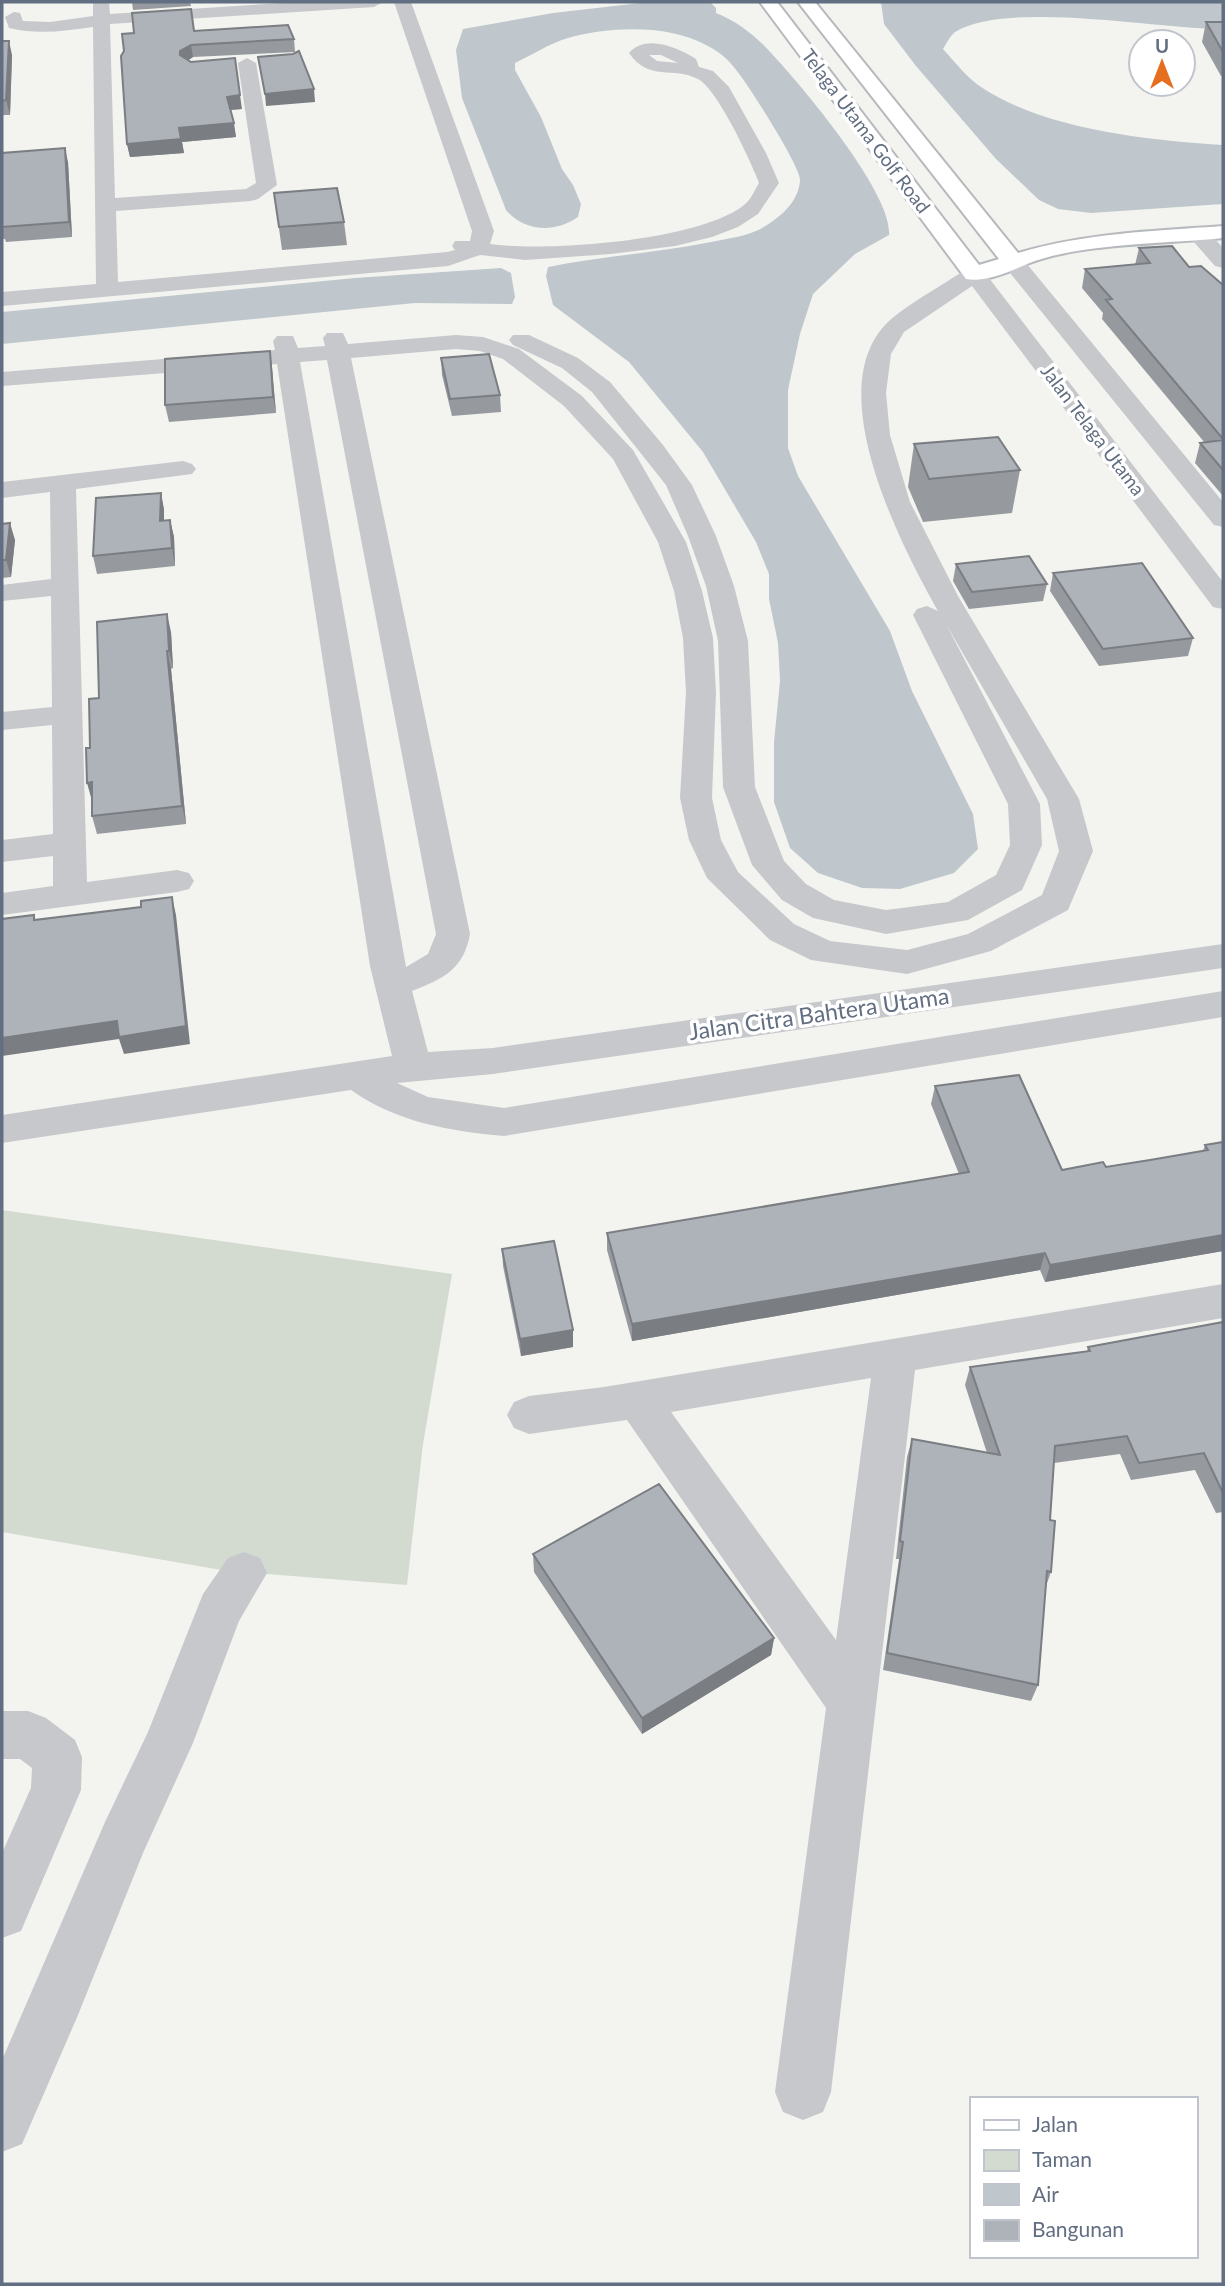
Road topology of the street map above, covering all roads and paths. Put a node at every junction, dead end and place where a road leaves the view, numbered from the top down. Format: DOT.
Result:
graph roads {
  1 [pos="214,2"];
  2 [pos="374,2"];
  3 [pos="384,2"];
  4 [pos="402,2"];
  5 [pos="768,2"];
  6 [pos="806,2"];
  7 [pos="62,8"];
  8 [pos="37,10"];
  9 [pos="101,10"];
  10 [pos="123,15"];
  11 [pos="8,21"];
  12 [pos="270,61"];
  13 [pos="690,68"];
  14 [pos="106,205"];
  15 [pos="1223,232"];
  16 [pos="1197,233"];
  17 [pos="470,247"];
  18 [pos="1007,256"];
  19 [pos="1223,261"];
  20 [pos="969,267"];
  21 [pos="107,286"];
  22 [pos="2,290"];
  23 [pos="2,299"];
  24 [pos="336,345"];
  25 [pos="287,349"];
  26 [pos="2,366"];
  27 [pos="2,379"];
  28 [pos="183,469"];
  29 [pos="63,484"];
  30 [pos="2,490"];
  31 [pos="1223,519"];
  32 [pos="65,586"];
  33 [pos="2,593"];
  34 [pos="1223,601"];
  35 [pos="67,714"];
  36 [pos="2,722"];
  37 [pos="69,843"];
  38 [pos="2,851"];
  39 [pos="177,881"];
  40 [pos="71,894"];
  41 [pos="2,904"];
  42 [pos="1223,956"];
  43 [pos="393,985"];
  44 [pos="1223,1004"];
  45 [pos="413,1067"];
  46 [pos="357,1075"];
  47 [pos="2,1129"];
  48 [pos="1223,1301"];
  49 [pos="895,1357"];
  50 [pos="638,1399"];
  51 [pos="529,1415"];
  52 [pos="244,1573"];
  53 [pos="853,1705"];
  54 [pos="2,1735"];
  55 [pos="2,1912"];
  56 [pos="803,2092"];
  57 [pos="2,2124"];
  1 -- 10 [label="street"];
  2 -- 10 [label="street"];
  3 -- 17 [label="street"];
  4 -- 17 [label="street"];
  5 -- 20 [label="main road, Telaga Utama Golf Road"];
  6 -- 18 [label="main road, Telaga Utama Golf Road"];
  7 -- 9 [label="street"];
  8 -- 11 [label="street"];
  9 -- 10 [label="street"];
  9 -- 11 [label="street"];
  9 -- 14 [label="street"];
  12 -- 14 [label="street"];
  13 -- 17 [label="street"];
  14 -- 21 [label="street"];
  15 -- 16 [label="main road"];
  16 -- 18 [label="main road"];
  16 -- 19 [label="street"];
  17 -- 21 [label="street"];
  18 -- 20 [label="main road"];
  18 -- 31 [label="street, Jalan Telaga Utama"];
  20 -- 24 [label="street"];
  20 -- 24 [label="street"];
  20 -- 34 [label="street, Jalan Telaga Utama"];
  21 -- 22 [label="street"];
  21 -- 23 [label="street"];
  24 -- 25 [label="street"];
  24 -- 43 [label="street"];
  25 -- 26 [label="street"];
  25 -- 27 [label="street"];
  25 -- 43 [label="street"];
  28 -- 29 [label="street"];
  29 -- 30 [label="street"];
  29 -- 32 [label="street"];
  32 -- 33 [label="street"];
  32 -- 35 [label="street"];
  35 -- 36 [label="street"];
  35 -- 37 [label="street"];
  37 -- 38 [label="street"];
  37 -- 40 [label="street"];
  39 -- 40 [label="street"];
  40 -- 41 [label="street"];
  42 -- 45 [label="street, Jalan Citra Bahtera Utama"];
  43 -- 45 [label="street"];
  44 -- 46 [label="street"];
  45 -- 46 [label="street, Jalan Citra Bahtera Utama"];
  46 -- 47 [label="street, Jalan Citra Bahtera Utama"];
  48 -- 49 [label="street"];
  49 -- 50 [label="street"];
  49 -- 53 [label="street"];
  50 -- 51 [label="street"];
  50 -- 53 [label="street"];
  52 -- 57 [label="street"];
  53 -- 56 [label="street"];
  54 -- 55 [label="street"];
}
